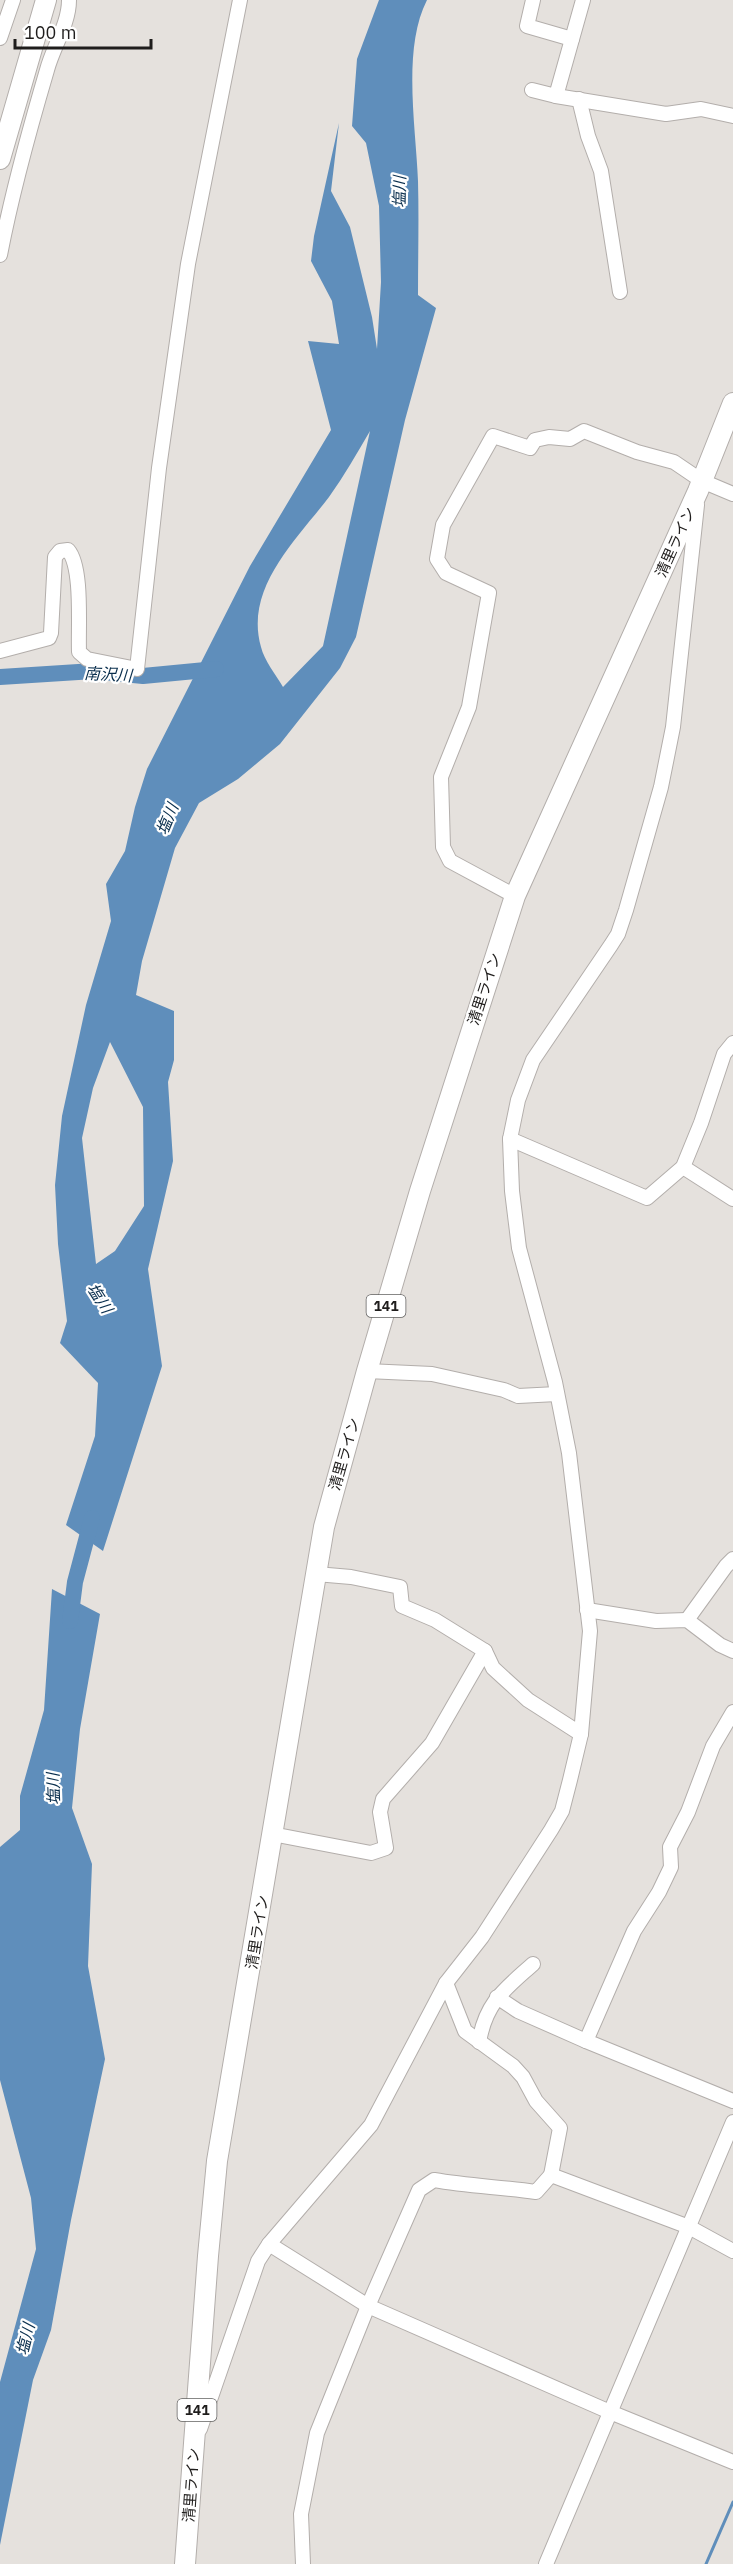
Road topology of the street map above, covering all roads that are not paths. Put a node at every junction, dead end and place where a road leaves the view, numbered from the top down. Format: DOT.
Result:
graph roads {
  1 [pos="13,0"];
  2 [pos="32,0"];
  3 [pos="46,0"];
  4 [pos="69,0"];
  5 [pos="240,0"];
  6 [pos="533,0"];
  7 [pos="583,0"];
  8 [pos="0,38"];
  9 [pos="572,39"];
  10 [pos="532,90"];
  11 [pos="556,96"];
  12 [pos="579,99"];
  13 [pos="0,111"];
  14 [pos="733,116"];
  15 [pos="0,159"];
  16 [pos="0,255"];
  17 [pos="620,292"];
  18 [pos="733,403"];
  19 [pos="700,486"];
  20 [pos="733,494"];
  21 [pos="0,651"];
  22 [pos="514,896"];
  23 [pos="733,1043"];
  24 [pos="510,1139"];
  25 [pos="683,1167"];
  26 [pos="733,1199"];
  27 [pos="367,1371"];
  28 [pos="557,1394"];
  29 [pos="733,1559"];
  30 [pos="316,1574"];
  31 [pos="586,1610"];
  32 [pos="687,1620"];
  33 [pos="485,1652"];
  34 [pos="733,1652"];
  35 [pos="733,1712"];
  36 [pos="581,1734"];
  37 [pos="272,1834"];
  38 [pos="533,1964"];
  39 [pos="446,1983"];
  40 [pos="497,1997"];
  41 [pos="586,2041"];
  42 [pos="479,2042"];
  43 [pos="733,2101"];
  44 [pos="733,2122"];
  45 [pos="551,2175"];
  46 [pos="689,2228"];
  47 [pos="269,2244"];
  48 [pos="733,2251"];
  49 [pos="368,2306"];
  50 [pos="610,2412"];
  51 [pos="194,2444"];
  52 [pos="733,2462"];
  53 [pos="185,2564"];
  54 [pos="303,2564"];
  55 [pos="546,2564"];
  1 -- 8 [label="street"];
  2 -- 13 [label="highway"];
  3 -- 15 [label="highway"];
  4 -- 16 [label="street"];
  5 -- 21 [label="street"];
  6 -- 9 [label="street"];
  7 -- 9 [label="street"];
  9 -- 11 [label="street"];
  10 -- 11 [label="street"];
  11 -- 12 [label="street"];
  12 -- 14 [label="street"];
  12 -- 17 [label="street"];
  18 -- 19 [label="highway, 清里ライン / 141"];
  19 -- 20 [label="street"];
  19 -- 22 [label="highway, 清里ライン / 141"];
  19 -- 22 [label="street"];
  19 -- 24 [label="street"];
  22 -- 27 [label="highway, 清里ライン / 141"];
  23 -- 25 [label="street"];
  24 -- 25 [label="street"];
  24 -- 28 [label="street"];
  25 -- 26 [label="street"];
  27 -- 28 [label="street"];
  27 -- 30 [label="highway, 清里ライン / 141"];
  28 -- 31 [label="street"];
  29 -- 32 [label="street"];
  30 -- 33 [label="street"];
  30 -- 37 [label="highway, 清里ライン / 141"];
  31 -- 32 [label="street"];
  31 -- 36 [label="street"];
  32 -- 34 [label="street"];
  33 -- 36 [label="street"];
  33 -- 37 [label="street"];
  35 -- 41 [label="street"];
  36 -- 39 [label="street"];
  37 -- 51 [label="highway, 清里ライン / 141"];
  38 -- 40 [label="street"];
  39 -- 42 [label="street"];
  39 -- 47 [label="street"];
  40 -- 41 [label="street"];
  40 -- 42 [label="street"];
  41 -- 43 [label="street"];
  42 -- 45 [label="street"];
  44 -- 46 [label="street"];
  45 -- 46 [label="street"];
  45 -- 49 [label="street"];
  46 -- 48 [label="street"];
  46 -- 50 [label="street"];
  47 -- 49 [label="street"];
  47 -- 51 [label="street"];
  49 -- 50 [label="street"];
  49 -- 54 [label="street"];
  50 -- 52 [label="street"];
  50 -- 55 [label="street"];
  51 -- 53 [label="highway, 清里ライン / 141"];
}
